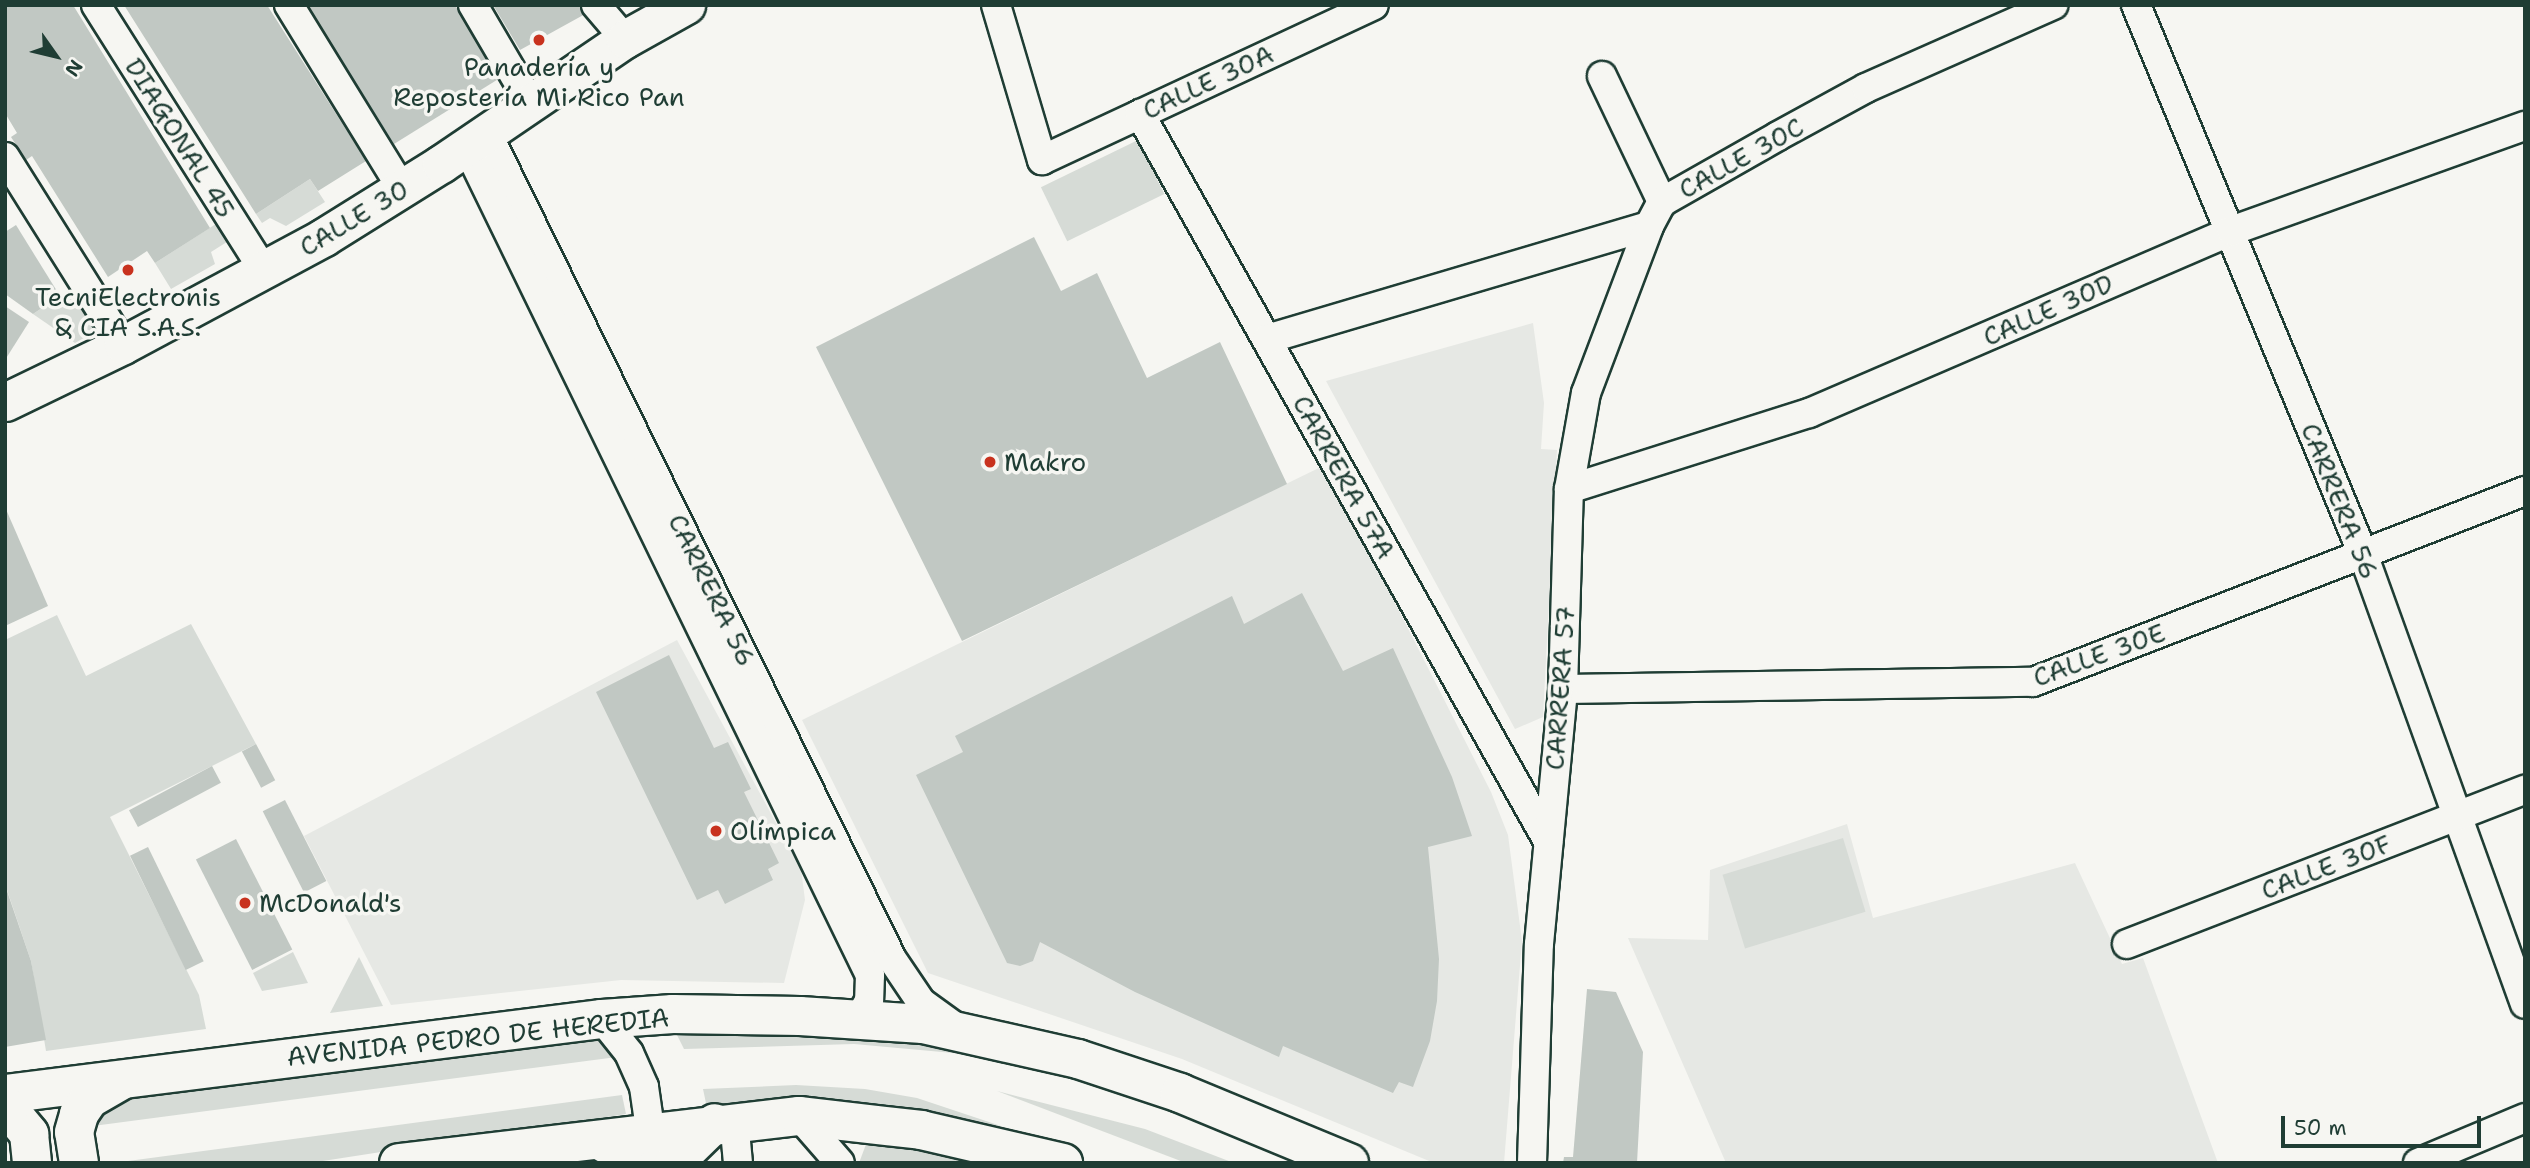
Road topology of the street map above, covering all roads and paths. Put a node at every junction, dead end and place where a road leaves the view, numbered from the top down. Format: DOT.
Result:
graph roads {
  1 [pos="96,5"];
  2 [pos="289,5"];
  3 [pos="473,5"];
  4 [pos="596,5"];
  5 [pos="686,5"];
  6 [pos="996,5"];
  7 [pos="1374,5"];
  8 [pos="2053,5"];
  9 [pos="2136,5"];
  10 [pos="625,39"];
  11 [pos="1602,76"];
  12 [pos="530,102"];
  13 [pos="1140,114"];
  14 [pos="2525,126"];
  15 [pos="477,140"];
  16 [pos="5,157"];
  17 [pos="402,188"];
  18 [pos="1656,214"];
  19 [pos="2231,231"];
  20 [pos="264,271"];
  21 [pos="1267,339"];
  22 [pos="123,345"];
  23 [pos="11,394"];
  24 [pos="1569,489"];
  25 [pos="2525,491"];
  26 [pos="2363,554"];
  27 [pos="1563,689"];
  28 [pos="2525,790"];
  29 [pos="2455,816"];
  30 [pos="1548,841"];
  31 [pos="2127,944"];
  32 [pos="2525,1004"];
  33 [pos="602,1019"];
  34 [pos="858,1020"];
  35 [pos="960,1030"];
  36 [pos="121,1080"];
  37 [pos="5,1094"];
  38 [pos="5,1105"];
  39 [pos="799,1116"];
  40 [pos="2525,1118"];
  41 [pos="859,1121"];
  42 [pos="725,1122"];
  43 [pos="586,1139"];
  44 [pos="653,1146"];
  45 [pos="1012,1154"];
  46 [pos="32,1163"];
  47 [pos="79,1163"];
  48 [pos="399,1163"];
  49 [pos="630,1163"];
  50 [pos="674,1163"];
  51 [pos="738,1163"];
  52 [pos="843,1163"];
  53 [pos="1062,1163"];
  54 [pos="1349,1163"];
  55 [pos="1532,1163"];
  56 [pos="2418,1163"];
  1 -- 20 [label="street, DIAGONAL 45"];
  2 -- 17 [label="street"];
  3 -- 12 [label="street"];
  4 -- 10 [label="street"];
  5 -- 10 [label="main road, CALLE 30"];
  6 -- 13 [label="street, CALLE 30A"];
  7 -- 13 [label="street, CALLE 30A"];
  8 -- 18 [label="street, CALLE 30C"];
  9 -- 19 [label="street, CARRERA 56"];
  10 -- 12 [label="main road, CALLE 30"];
  11 -- 18 [label="street"];
  12 -- 15 [label="main road, CALLE 30"];
  13 -- 21 [label="street, CARRERA 57A"];
  14 -- 19 [label="street, CALLE 30D"];
  15 -- 17 [label="main road, CALLE 30"];
  15 -- 34 [label="street, CARRERA 56"];
  15 -- 35 [label="street, CARRERA 56"];
  16 -- 22 [label="street"];
  17 -- 20 [label="main road, CALLE 30"];
  18 -- 21 [label="street, CALLE 30C"];
  18 -- 24 [label="street, CARRERA 57"];
  19 -- 24 [label="street, CALLE 30D"];
  19 -- 26 [label="street, CARRERA 56"];
  20 -- 22 [label="main road, CALLE 30"];
  21 -- 30 [label="street, CARRERA 57A"];
  22 -- 23 [label="main road, CALLE 30"];
  24 -- 27 [label="street, CARRERA 57"];
  25 -- 26 [label="street, CALLE 30E"];
  26 -- 27 [label="street, CALLE 30E"];
  26 -- 29 [label="street, CARRERA 56"];
  27 -- 30 [label="street, CARRERA 57"];
  28 -- 29 [label="street, CALLE 30F"];
  29 -- 31 [label="street, CALLE 30F"];
  29 -- 32 [label="street, CARRERA 56"];
  30 -- 55 [label="street, CARRERA 57"];
  33 -- 34 [label="highway, AVENIDA PEDRO DE HEREDIA"];
  33 -- 36 [label="highway, AVENIDA PEDRO DE HEREDIA"];
  33 -- 44 [label="street"];
  34 -- 35 [label="highway, AVENIDA PEDRO DE HEREDIA"];
  35 -- 54 [label="highway, AVENIDA PEDRO DE HEREDIA"];
  36 -- 37 [label="highway, AVENIDA PEDRO DE HEREDIA"];
  36 -- 47 [label="highway"];
  38 -- 46 [label="highway"];
  39 -- 41 [label="highway"];
  39 -- 42 [label="highway"];
  39 -- 52 [label="street"];
  40 -- 56 [label="street"];
  41 -- 45 [label="highway"];
  41 -- 52 [label="street"];
  42 -- 44 [label="highway"];
  42 -- 50 [label="highway"];
  42 -- 51 [label="street"];
  43 -- 44 [label="highway"];
  43 -- 48 [label="highway"];
  43 -- 49 [label="street"];
  45 -- 53 [label="highway"];
}
